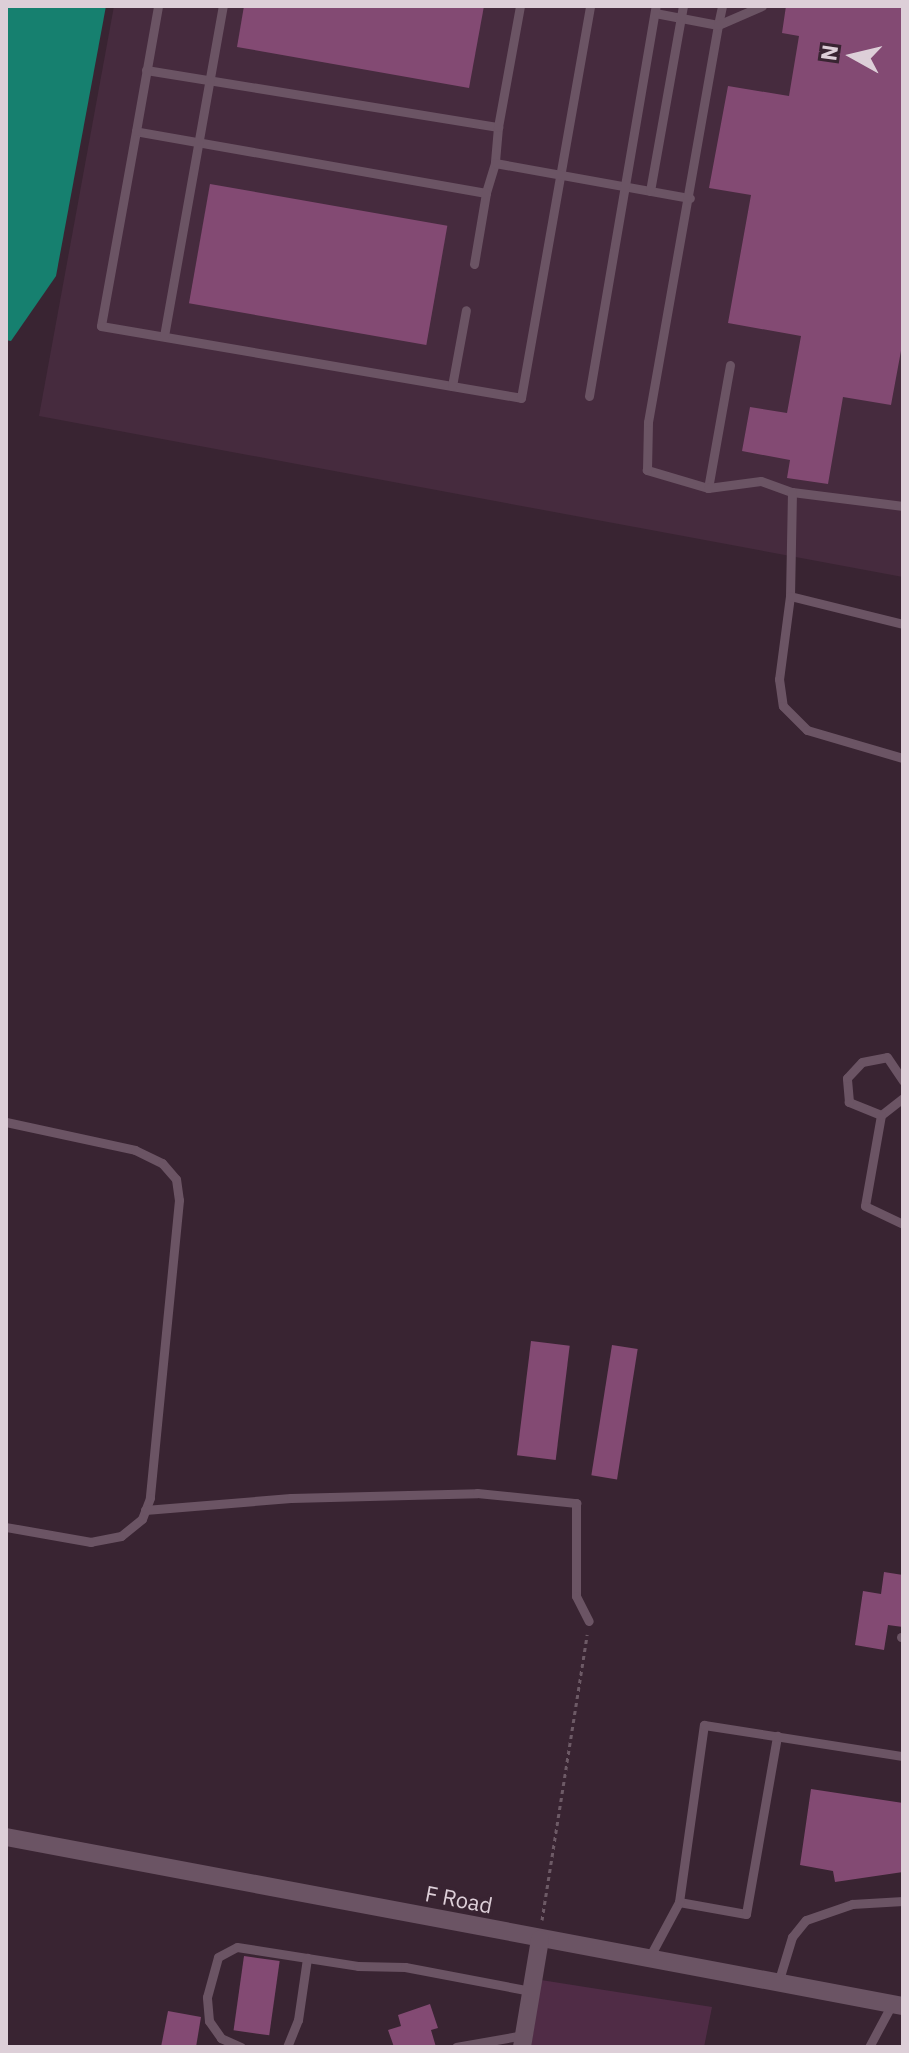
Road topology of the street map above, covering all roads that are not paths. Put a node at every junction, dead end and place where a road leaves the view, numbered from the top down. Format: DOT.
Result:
graph roads {
  1 [pos="158,6"];
  2 [pos="223,6"];
  3 [pos="520,6"];
  4 [pos="590,6"];
  5 [pos="722,6"];
  6 [pos="762,6"];
  7 [pos="655,9"];
  8 [pos="682,11"];
  9 [pos="718,25"];
  10 [pos="146,70"];
  11 [pos="208,81"];
  12 [pos="498,127"];
  13 [pos="136,131"];
  14 [pos="198,142"];
  15 [pos="495,163"];
  16 [pos="559,175"];
  17 [pos="625,186"];
  18 [pos="650,191"];
  19 [pos="486,193"];
  20 [pos="690,198"];
  21 [pos="474,264"];
  22 [pos="466,310"];
  23 [pos="164,336"];
  24 [pos="730,365"];
  25 [pos="452,386"];
  26 [pos="589,396"];
  27 [pos="708,488"];
  28 [pos="792,492"];
  29 [pos="903,506"];
  30 [pos="790,596"];
  31 [pos="903,624"];
  32 [pos="903,758"];
  33 [pos="903,1081"];
  34 [pos="903,1098"];
  35 [pos="881,1115"];
  36 [pos="6,1122"];
  37 [pos="903,1224"];
  38 [pos="145,1510"];
  39 [pos="6,1527"];
  40 [pos="589,1621"];
  41 [pos="777,1736"];
  42 [pos="903,1756"];
  43 [pos="6,1837"];
  44 [pos="903,1901"];
  45 [pos="679,1902"];
  46 [pos="540,1939"];
  47 [pos="307,1958"];
  48 [pos="649,1959"];
  49 [pos="778,1983"];
  50 [pos="531,1991"];
  51 [pos="897,2005"];
  52 [pos="523,2041"];
  53 [pos="241,2047"];
  54 [pos="287,2047"];
  55 [pos="456,2047"];
  56 [pos="869,2047"];
  1 -- 10 [label="lane"];
  2 -- 11 [label="lane"];
  3 -- 12 [label="lane"];
  4 -- 16 [label="lane"];
  5 -- 9 [label="lane"];
  6 -- 9 [label="lane"];
  7 -- 8 [label="lane"];
  7 -- 17 [label="lane"];
  8 -- 9 [label="lane"];
  8 -- 18 [label="lane"];
  9 -- 20 [label="lane"];
  10 -- 11 [label="lane"];
  10 -- 13 [label="lane"];
  11 -- 12 [label="lane"];
  11 -- 14 [label="lane"];
  12 -- 15 [label="lane"];
  13 -- 14 [label="lane"];
  13 -- 23 [label="lane"];
  14 -- 19 [label="lane"];
  14 -- 23 [label="lane"];
  15 -- 16 [label="lane"];
  15 -- 19 [label="lane"];
  16 -- 17 [label="lane"];
  16 -- 25 [label="lane"];
  17 -- 18 [label="lane"];
  17 -- 26 [label="lane"];
  18 -- 20 [label="lane"];
  19 -- 21 [label="lane"];
  20 -- 27 [label="lane"];
  22 -- 25 [label="lane"];
  23 -- 25 [label="lane"];
  24 -- 27 [label="lane"];
  27 -- 28 [label="lane"];
  28 -- 29 [label="lane"];
  28 -- 30 [label="lane"];
  30 -- 31 [label="lane"];
  30 -- 32 [label="lane"];
  33 -- 35 [label="lane"];
  34 -- 35 [label="lane"];
  35 -- 37 [label="lane"];
  36 -- 38 [label="lane"];
  38 -- 39 [label="lane"];
  38 -- 40 [label="lane"];
  41 -- 42 [label="lane"];
  41 -- 45 [label="lane"];
  41 -- 45 [label="lane"];
  43 -- 46 [label="street, F Road"];
  44 -- 49 [label="lane"];
  45 -- 48 [label="lane"];
  46 -- 48 [label="street, F Road"];
  46 -- 50 [label="street"];
  47 -- 50 [label="lane"];
  47 -- 53 [label="lane"];
  47 -- 54 [label="lane"];
  48 -- 49 [label="street, F Road"];
  49 -- 51 [label="street, F Road"];
  50 -- 52 [label="street"];
  51 -- 56 [label="lane"];
  52 -- 55 [label="lane"];
}
